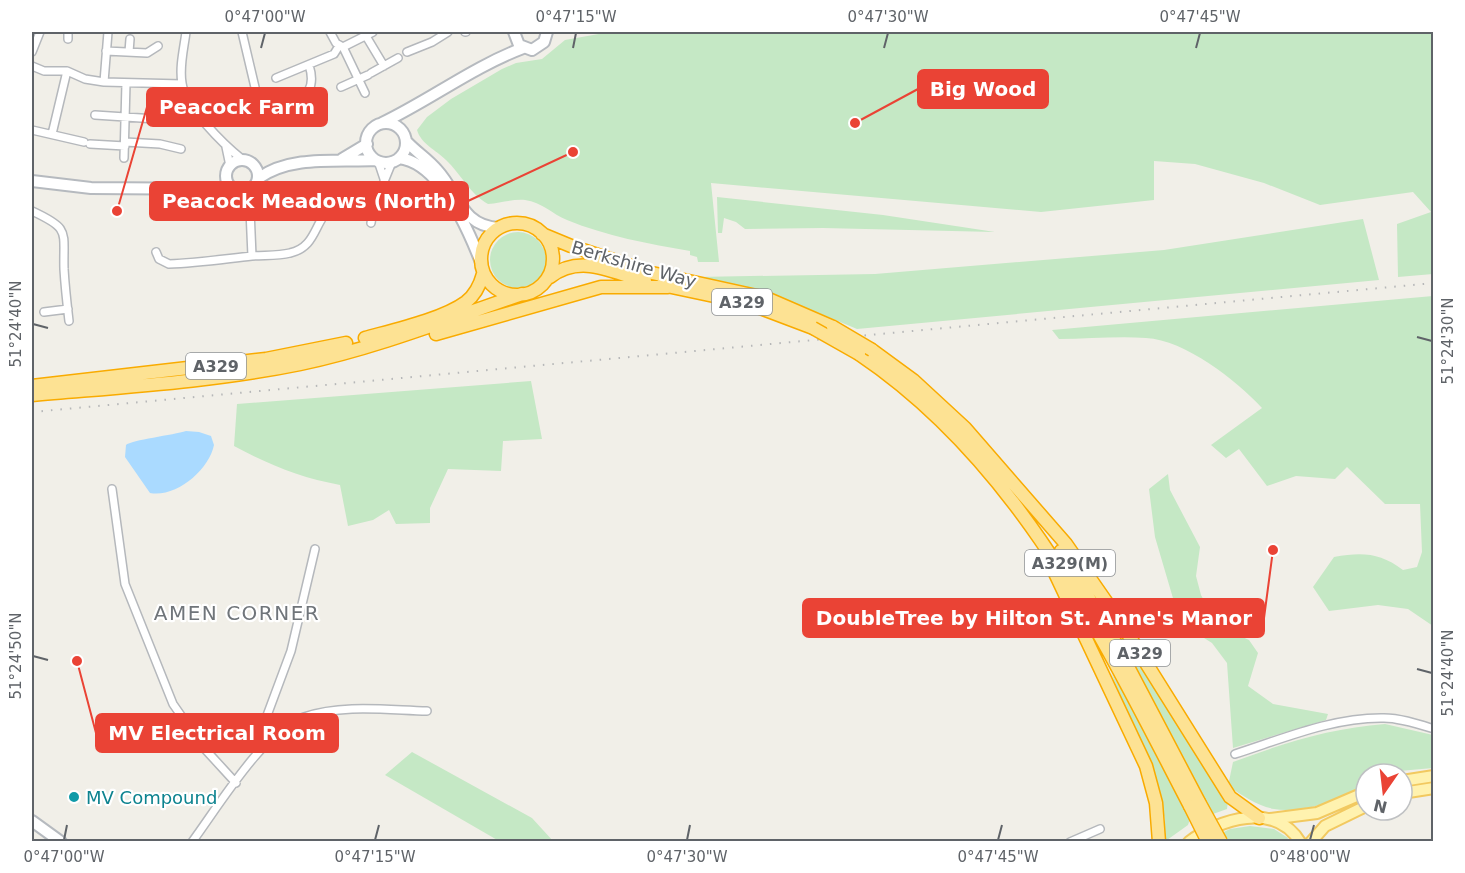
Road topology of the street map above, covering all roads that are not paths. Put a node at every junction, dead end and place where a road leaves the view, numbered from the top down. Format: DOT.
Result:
graph roads {
  1 [pos="40,32"];
  2 [pos="108,32"];
  3 [pos="186,32"];
  4 [pos="242,32"];
  5 [pos="330,32"];
  6 [pos="448,32"];
  7 [pos="557,32"];
  8 [pos="370,34"];
  9 [pos="514,34"];
  10 [pos="546,35"];
  11 [pos="130,39"];
  12 [pos="158,46"];
  13 [pos="341,47"];
  14 [pos="523,48"];
  15 [pos="106,51"];
  16 [pos="32,52"];
  17 [pos="129,52"];
  18 [pos="407,52"];
  19 [pos="398,58"];
  20 [pos="489,61"];
  21 [pos="309,65"];
  22 [pos="32,66"];
  23 [pos="384,66"];
  24 [pos="67,71"];
  25 [pos="276,78"];
  26 [pos="358,80"];
  27 [pos="104,82"];
  28 [pos="126,83"];
  29 [pos="182,84"];
  30 [pos="341,87"];
  31 [pos="365,93"];
  32 [pos="258,100"];
  33 [pos="288,105"];
  34 [pos="417,106"];
  35 [pos="95,115"];
  36 [pos="125,117"];
  37 [pos="156,118"];
  38 [pos="382,123"];
  39 [pos="32,130"];
  40 [pos="52,134"];
  41 [pos="405,138"];
  42 [pos="125,144"];
  43 [pos="367,144"];
  44 [pos="226,147"];
  45 [pos="181,149"];
  46 [pos="124,158"];
  47 [pos="342,159"];
  48 [pos="376,160"];
  49 [pos="396,160"];
  50 [pos="248,162"];
  51 [pos="280,167"];
  52 [pos="228,169"];
  53 [pos="384,179"];
  54 [pos="32,182"];
  55 [pos="257,182"];
  56 [pos="204,187"];
  57 [pos="235,191"];
  58 [pos="374,206"];
  59 [pos="250,210"];
  60 [pos="32,211"];
  61 [pos="372,223"];
  62 [pos="499,228"];
  63 [pos="542,234"];
  64 [pos="156,252"];
  65 [pos="252,256"];
  66 [pos="482,270"];
  67 [pos="550,277"];
  68 [pos="668,287"];
  69 [pos="522,294"];
  70 [pos="68,309"];
  71 [pos="44,312"];
  72 [pos="69,321"];
  73 [pos="302,363"];
  74 [pos="32,386"];
  75 [pos="32,395"];
  76 [pos="112,489"];
  77 [pos="1017,489"];
  78 [pos="1028,520"];
  79 [pos="315,549"];
  80 [pos="427,711"];
  81 [pos="1434,729"];
  82 [pos="260,748"];
  83 [pos="1235,754"];
  84 [pos="1434,776"];
  85 [pos="1414,779"];
  86 [pos="236,783"];
  87 [pos="1434,788"];
  88 [pos="1414,791"];
  89 [pos="1354,797"];
  90 [pos="1194,804"];
  91 [pos="1354,812"];
  92 [pos="1264,818"];
  93 [pos="32,821"];
  94 [pos="32,828"];
  95 [pos="1100,829"];
  96 [pos="47,832"];
  97 [pos="61,842"];
  98 [pos="192,842"];
  99 [pos="1070,842"];
  100 [pos="1159,842"];
  101 [pos="1189,842"];
  102 [pos="1208,842"];
  103 [pos="1221,842"];
  104 [pos="1300,842"];
  105 [pos="1311,842"];
  1 -- 16 [label="street"];
  2 -- 15 [label="street"];
  3 -- 29 [label="street"];
  4 -- 32 [label="street"];
  5 -- 13 [label="street"];
  6 -- 18 [label="street"];
  7 -- 10 [label="street"];
  8 -- 13 [label="street"];
  8 -- 23 [label="street"];
  9 -- 14 [label="street"];
  9 -- 20 [label="street"];
  10 -- 14 [label="street"];
  11 -- 17 [label="street"];
  12 -- 17 [label="street"];
  13 -- 21 [label="street"];
  13 -- 26 [label="street"];
  14 -- 20 [label="street"];
  15 -- 17 [label="street"];
  15 -- 27 [label="street"];
  19 -- 23 [label="street"];
  20 -- 34 [label="street"];
  21 -- 25 [label="street"];
  21 -- 33 [label="street"];
  22 -- 24 [label="street"];
  23 -- 26 [label="street"];
  24 -- 27 [label="street"];
  24 -- 40 [label="street"];
  26 -- 30 [label="street"];
  26 -- 31 [label="street"];
  27 -- 28 [label="street"];
  28 -- 29 [label="street"];
  28 -- 36 [label="street"];
  29 -- 44 [label="street"];
  34 -- 38 [label="street"];
  34 -- 41 [label="street"];
  35 -- 36 [label="street"];
  36 -- 37 [label="street"];
  36 -- 42 [label="street"];
  38 -- 41 [label="street"];
  38 -- 43 [label="street"];
  39 -- 40 [label="street"];
  40 -- 42 [label="street"];
  41 -- 49 [label="street"];
  41 -- 62 [label="street"];
  42 -- 45 [label="street"];
  42 -- 46 [label="street"];
  43 -- 47 [label="street"];
  43 -- 48 [label="street"];
  44 -- 50 [label="street"];
  44 -- 52 [label="street"];
  47 -- 48 [label="street"];
  47 -- 51 [label="street"];
  48 -- 49 [label="street"];
  48 -- 53 [label="street"];
  49 -- 53 [label="street"];
  49 -- 66 [label="street"];
  50 -- 51 [label="street"];
  50 -- 52 [label="street"];
  50 -- 55 [label="street"];
  51 -- 55 [label="street"];
  52 -- 56 [label="street"];
  52 -- 57 [label="street"];
  53 -- 58 [label="street"];
  54 -- 56 [label="street"];
  55 -- 57 [label="street"];
  55 -- 59 [label="street"];
  56 -- 57 [label="street"];
  57 -- 59 [label="street"];
  58 -- 61 [label="street"];
  58 -- 65 [label="street"];
  59 -- 65 [label="street"];
  60 -- 70 [label="street"];
  62 -- 63 [label="highway, A329"];
  62 -- 66 [label="highway, A329"];
  63 -- 67 [label="highway"];
  63 -- 77 [label="highway, Berkshire Way / A329, bridge"];
  64 -- 65 [label="street"];
  66 -- 69 [label="highway"];
  66 -- 74 [label="highway, A329"];
  67 -- 68 [label="highway, Berkshire Way / A329"];
  67 -- 69 [label="highway, A329"];
  68 -- 73 [label="highway, A329"];
  68 -- 78 [label="highway, Berkshire Way / A329, bridge"];
  69 -- 73 [label="highway, A329"];
  70 -- 71 [label="street"];
  70 -- 72 [label="street"];
  73 -- 75 [label="highway, A329"];
  76 -- 86 [label="street"];
  77 -- 90 [label="highway, A329(M)"];
  77 -- 92 [label="highway, A329"];
  78 -- 90 [label="highway, A329(M)"];
  78 -- 100 [label="highway, A329"];
  79 -- 82 [label="street"];
  80 -- 82 [label="street"];
  81 -- 83 [label="street"];
  82 -- 86 [label="street"];
  84 -- 85 [label="main road"];
  86 -- 98 [label="street"];
  87 -- 88 [label="main road"];
  89 -- 92 [label="main road"];
  90 -- 102 [label="highway, A329(M), bridge"];
  90 -- 103 [label="highway, A329(M), bridge"];
  91 -- 105 [label="main road"];
  92 -- 101 [label="main road"];
  92 -- 104 [label="main road"];
  93 -- 96 [label="street"];
  94 -- 96 [label="street"];
  95 -- 99 [label="street"];
  96 -- 97 [label="street"];
}
